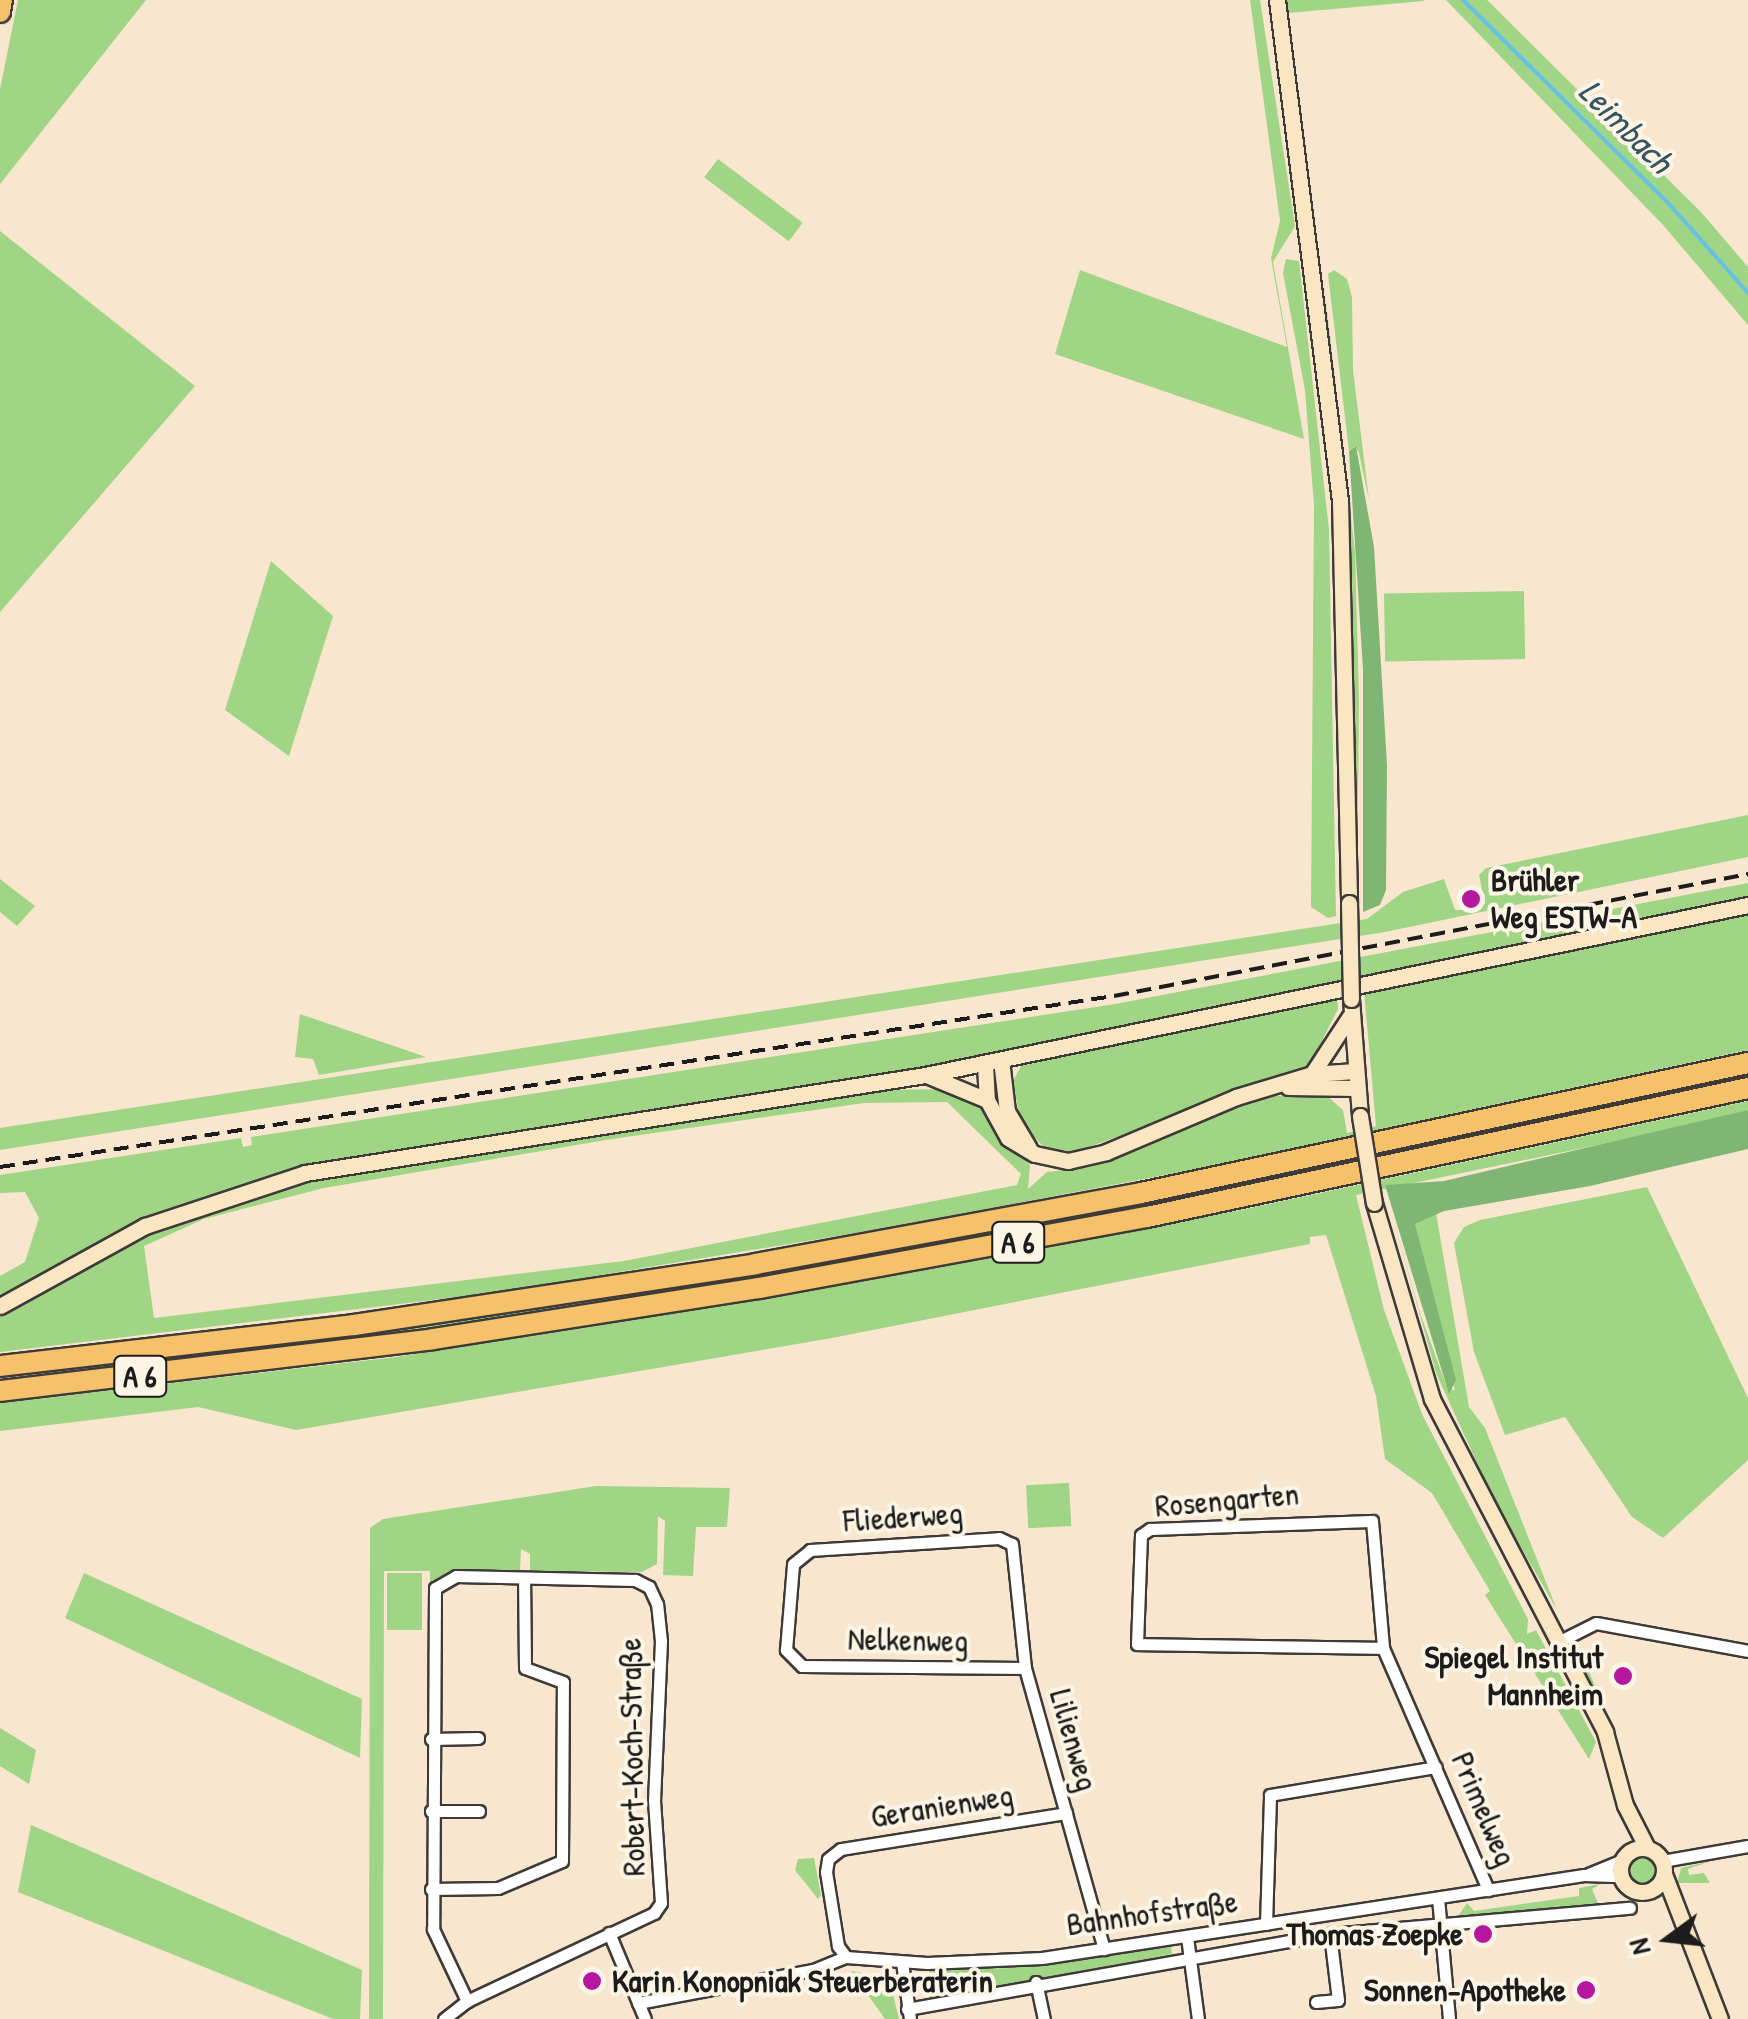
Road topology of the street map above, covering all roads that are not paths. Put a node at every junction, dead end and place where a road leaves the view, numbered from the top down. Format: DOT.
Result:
graph roads {
  1 [pos="2,0"];
  2 [pos="1277,0"];
  3 [pos="0,12"];
  4 [pos="1748,905"];
  5 [pos="1351,1005"];
  6 [pos="993,1062"];
  7 [pos="1748,1063"];
  8 [pos="1354,1070"];
  9 [pos="1312,1074"];
  10 [pos="925,1075"];
  11 [pos="1280,1087"];
  12 [pos="1357,1088"];
  13 [pos="1748,1088"];
  14 [pos="987,1100"];
  15 [pos="1031,1152"];
  16 [pos="0,1306"];
  17 [pos="0,1366"];
  18 [pos="0,1390"];
  19 [pos="1372,1521"];
  20 [pos="1012,1544"];
  21 [pos="524,1578"];
  22 [pos="1558,1642"];
  23 [pos="1383,1648"];
  24 [pos="1748,1651"];
  25 [pos="792,1660"];
  26 [pos="1025,1668"];
  27 [pos="478,1738"];
  28 [pos="431,1739"];
  29 [pos="1436,1767"];
  30 [pos="1626,1805"];
  31 [pos="432,1811"];
  32 [pos="479,1811"];
  33 [pos="1066,1813"];
  34 [pos="1748,1846"];
  35 [pos="1647,1848"];
  36 [pos="1623,1863"];
  37 [pos="1663,1868"];
  38 [pos="432,1889"];
  39 [pos="1488,1890"];
  40 [pos="1652,1890"];
  41 [pos="1438,1898"];
  42 [pos="1630,1908"];
  43 [pos="1678,1910"];
  44 [pos="1440,1921"];
  45 [pos="1266,1924"];
  46 [pos="609,1932"];
  47 [pos="1330,1934"];
  48 [pos="1187,1937"];
  49 [pos="1104,1949"];
  50 [pos="846,1957"];
  51 [pos="1192,1958"];
  52 [pos="902,1962"];
  53 [pos="1036,1982"];
  54 [pos="467,2001"];
  55 [pos="1316,2002"];
  56 [pos="638,2003"];
  57 [pos="908,2014"];
  58 [pos="444,2019"];
  59 [pos="645,2019"];
  60 [pos="1044,2019"];
  61 [pos="1198,2019"];
  62 [pos="1449,2019"];
  63 [pos="1720,2019"];
  1 -- 3 [label="highway"];
  2 -- 5 [label="main road, bridge"];
  4 -- 6 [label="main road"];
  5 -- 8 [label="main road"];
  5 -- 9 [label="main road"];
  6 -- 10 [label="main road"];
  6 -- 14 [label="main road"];
  6 -- 15 [label="main road"];
  7 -- 17 [label="highway, A 6"];
  8 -- 9 [label="main road"];
  8 -- 12 [label="main road"];
  9 -- 11 [label="main road"];
  10 -- 14 [label="main road"];
  10 -- 16 [label="main road"];
  11 -- 12 [label="main road"];
  11 -- 15 [label="main road"];
  12 -- 22 [label="main road, bridge"];
  13 -- 18 [label="highway, A 6"];
  14 -- 15 [label="main road"];
  19 -- 23 [label="street, Primelweg"];
  19 -- 23 [label="street, Rosengarten"];
  20 -- 25 [label="street, Fliederweg"];
  20 -- 26 [label="street, Lilienweg"];
  21 -- 28 [label="street"];
  21 -- 38 [label="street"];
  21 -- 46 [label="street, Robert-Koch-Straße"];
  22 -- 24 [label="street"];
  22 -- 30 [label="main road"];
  23 -- 29 [label="street, Primelweg"];
  25 -- 26 [label="street, Nelkenweg"];
  26 -- 33 [label="street, Lilienweg"];
  27 -- 28 [label="street"];
  28 -- 31 [label="street"];
  29 -- 39 [label="street, Primelweg"];
  29 -- 45 [label="street"];
  30 -- 35 [label="main road"];
  30 -- 36 [label="main road"];
  31 -- 32 [label="street"];
  31 -- 38 [label="street"];
  33 -- 49 [label="street, Lilienweg"];
  33 -- 50 [label="street, Geranienweg"];
  34 -- 37 [label="street"];
  35 -- 36 [label="main road"];
  35 -- 37 [label="main road"];
  36 -- 39 [label="street, Bahnhofstraße"];
  36 -- 40 [label="main road"];
  37 -- 40 [label="main road"];
  37 -- 43 [label="main road"];
  38 -- 54 [label="street"];
  39 -- 41 [label="street, Bahnhofstraße"];
  40 -- 43 [label="main road"];
  41 -- 44 [label="street"];
  41 -- 45 [label="street, Bahnhofstraße"];
  42 -- 44 [label="street, Bahnhofstraße"];
  43 -- 63 [label="main road"];
  44 -- 47 [label="street, Bahnhofstraße"];
  44 -- 62 [label="street"];
  45 -- 48 [label="street, Bahnhofstraße"];
  46 -- 54 [label="street"];
  46 -- 56 [label="street"];
  47 -- 51 [label="street, Bahnhofstraße"];
  47 -- 55 [label="street"];
  48 -- 49 [label="street, Bahnhofstraße"];
  48 -- 51 [label="street"];
  49 -- 52 [label="street, Bahnhofstraße"];
  50 -- 52 [label="street, Bahnhofstraße"];
  50 -- 56 [label="street"];
  51 -- 53 [label="street, Bahnhofstraße"];
  51 -- 61 [label="street"];
  52 -- 57 [label="street"];
  53 -- 57 [label="street, Bahnhofstraße"];
  53 -- 60 [label="street"];
  54 -- 58 [label="street"];
  56 -- 59 [label="street"];
}
